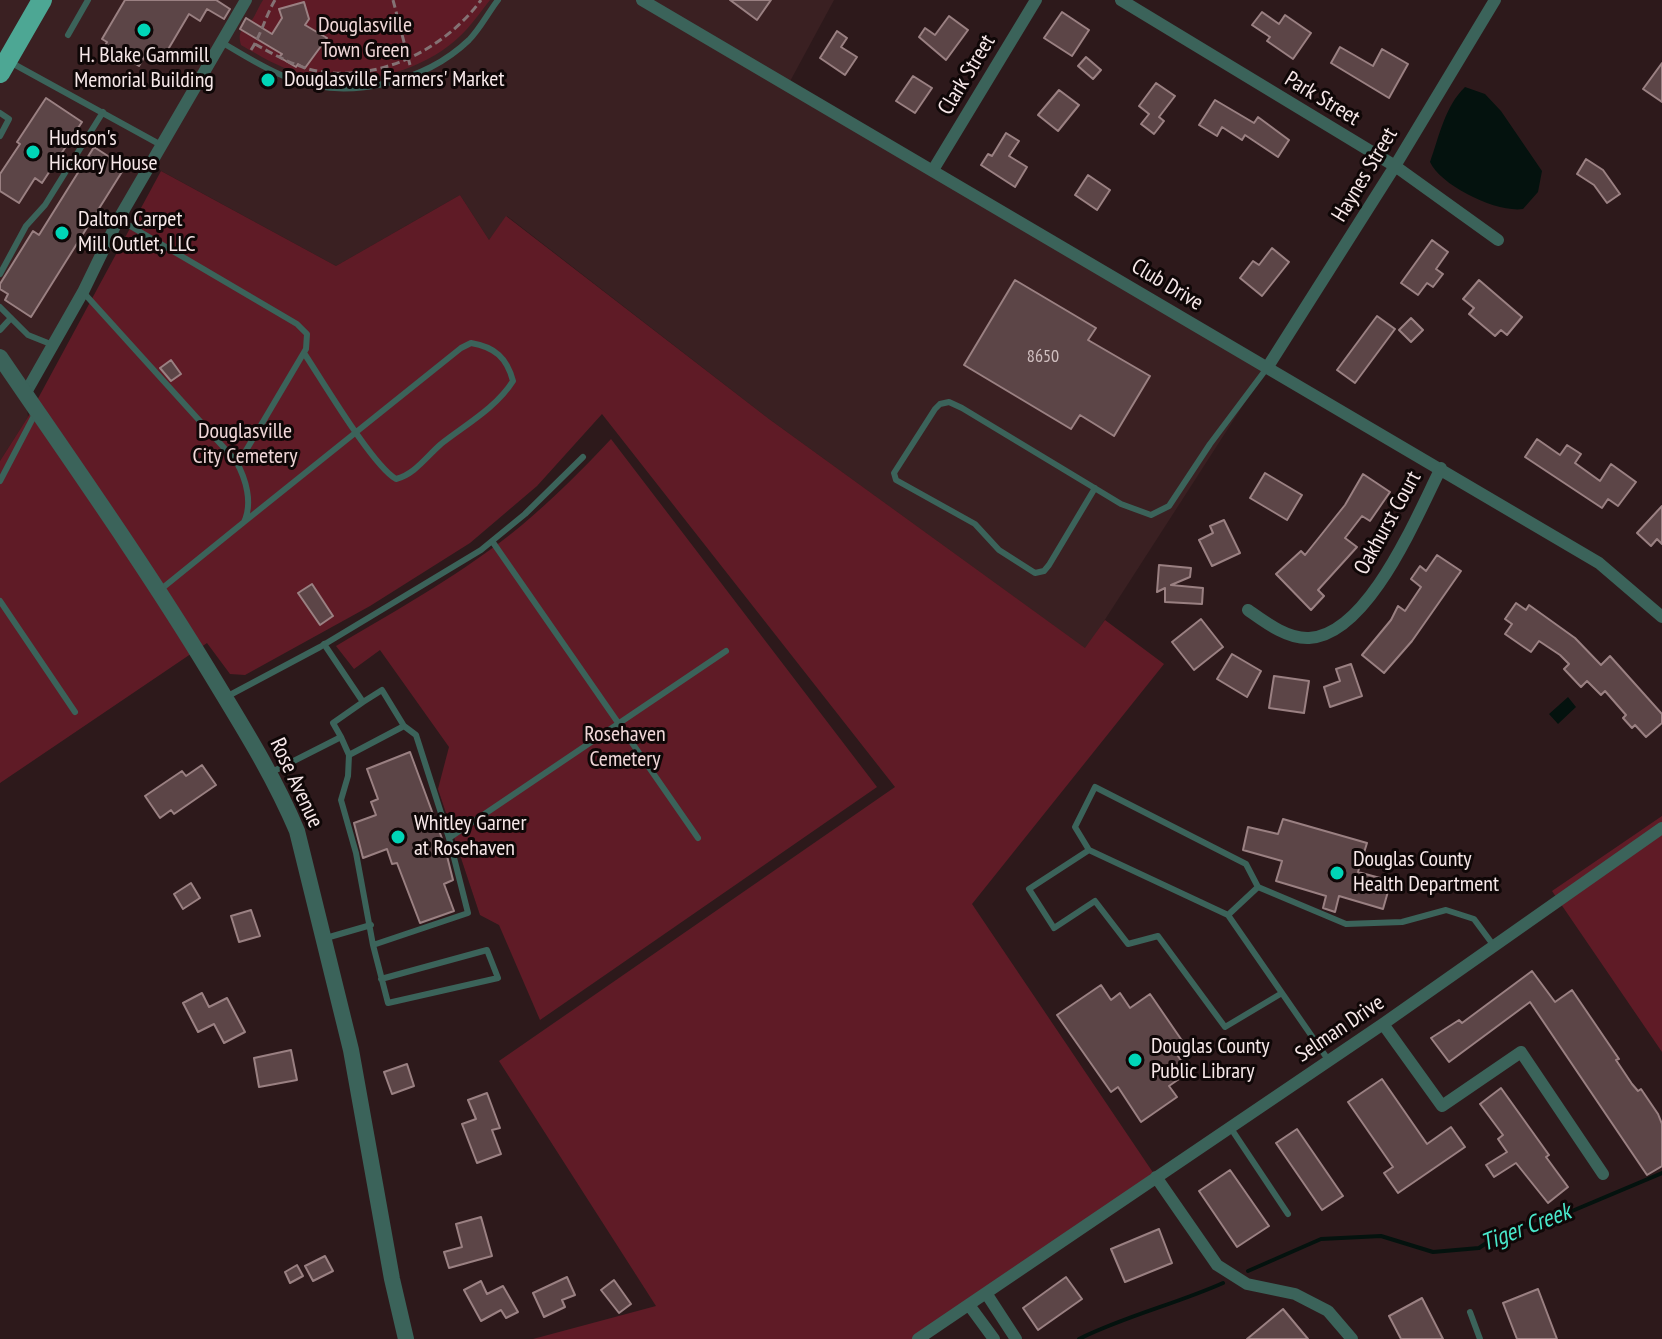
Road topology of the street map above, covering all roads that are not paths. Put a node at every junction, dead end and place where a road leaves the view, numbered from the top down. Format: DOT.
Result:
graph roads {
  1 [pos="42,0"];
  2 [pos="88,0"];
  3 [pos="246,0"];
  4 [pos="498,0"];
  5 [pos="642,0"];
  6 [pos="1036,0"];
  7 [pos="1121,0"];
  8 [pos="1495,0"];
  9 [pos="68,35"];
  10 [pos="221,42"];
  11 [pos="4,66"];
  12 [pos="103,112"];
  13 [pos="0,113"];
  14 [pos="0,136"];
  15 [pos="161,145"];
  16 [pos="1395,166"];
  17 [pos="933,170"];
  18 [pos="118,220"];
  19 [pos="1498,240"];
  20 [pos="0,274"];
  21 [pos="83,292"];
  22 [pos="0,307"];
  23 [pos="11,318"];
  24 [pos="0,330"];
  25 [pos="53,345"];
  26 [pos="304,353"];
  27 [pos="0,357"];
  28 [pos="1267,368"];
  29 [pos="25,394"];
  30 [pos="37,411"];
  31 [pos="357,432"];
  32 [pos="583,457"];
  33 [pos="238,464"];
  34 [pos="1441,468"];
  35 [pos="0,481"];
  36 [pos="1095,488"];
  37 [pos="244,522"];
  38 [pos="492,541"];
  39 [pos="158,592"];
  40 [pos="0,601"];
  41 [pos="1248,610"];
  42 [pos="1662,617"];
  43 [pos="324,644"];
  44 [pos="726,651"];
  45 [pos="225,697"];
  46 [pos="363,702"];
  47 [pos="75,712"];
  48 [pos="619,725"];
  49 [pos="404,726"];
  50 [pos="341,737"];
  51 [pos="349,755"];
  52 [pos="270,773"];
  53 [pos="1662,828"];
  54 [pos="449,838"];
  55 [pos="698,838"];
  56 [pos="1089,850"];
  57 [pos="1258,887"];
  58 [pos="1228,915"];
  59 [pos="371,925"];
  60 [pos="323,939"];
  61 [pos="373,945"];
  62 [pos="1494,946"];
  63 [pos="381,979"];
  64 [pos="1282,993"];
  65 [pos="1383,1024"];
  66 [pos="1329,1061"];
  67 [pos="1230,1127"];
  68 [pos="1603,1174"];
  69 [pos="1156,1177"];
  70 [pos="1288,1214"];
  71 [pos="986,1293"];
  72 [pos="969,1305"];
  73 [pos="1470,1312"];
  74 [pos="406,1339"];
  75 [pos="918,1339"];
  76 [pos="994,1339"];
  77 [pos="1016,1339"];
  78 [pos="1352,1339"];
  79 [pos="1480,1339"];
  1 -- 11 [label="main road"];
  2 -- 9 [label="lane"];
  3 -- 10 [label="street"];
  4 -- 10 [label="lane"];
  5 -- 17 [label="street, Club Drive"];
  6 -- 17 [label="street, Clark Street"];
  7 -- 16 [label="street, Park Street"];
  8 -- 16 [label="street, Haynes Street"];
  10 -- 15 [label="street"];
  11 -- 12 [label="lane"];
  12 -- 15 [label="lane"];
  12 -- 20 [label="lane"];
  13 -- 14 [label="lane"];
  15 -- 18 [label="street"];
  16 -- 19 [label="street, Park Street"];
  16 -- 28 [label="street, Haynes Street"];
  17 -- 28 [label="street, Club Drive"];
  18 -- 21 [label="street"];
  18 -- 26 [label="lane"];
  21 -- 25 [label="street"];
  21 -- 33 [label="lane"];
  22 -- 23 [label="lane"];
  23 -- 24 [label="lane"];
  23 -- 25 [label="lane"];
  25 -- 29 [label="street"];
  26 -- 31 [label="lane"];
  26 -- 33 [label="lane"];
  27 -- 29 [label="street, Rose Avenue"];
  28 -- 34 [label="street, Club Drive"];
  28 -- 36 [label="lane"];
  29 -- 30 [label="street, Rose Avenue"];
  30 -- 35 [label="lane"];
  30 -- 39 [label="street, Rose Avenue"];
  31 -- 31 [label="lane"];
  31 -- 37 [label="lane"];
  32 -- 38 [label="lane"];
  33 -- 37 [label="lane"];
  34 -- 41 [label="street, Oakhurst Court"];
  34 -- 42 [label="street, Club Drive"];
  36 -- 36 [label="lane"];
  37 -- 39 [label="lane"];
  38 -- 43 [label="lane"];
  38 -- 48 [label="lane"];
  39 -- 45 [label="street, Rose Avenue"];
  40 -- 47 [label="lane"];
  43 -- 45 [label="lane"];
  43 -- 46 [label="lane"];
  44 -- 48 [label="lane"];
  45 -- 52 [label="street, Rose Avenue"];
  46 -- 49 [label="lane"];
  46 -- 50 [label="lane"];
  48 -- 54 [label="lane"];
  48 -- 55 [label="lane"];
  49 -- 51 [label="lane"];
  49 -- 54 [label="lane"];
  50 -- 51 [label="lane"];
  50 -- 52 [label="lane"];
  51 -- 59 [label="lane"];
  52 -- 60 [label="street, Rose Avenue"];
  53 -- 62 [label="street, Selman Drive"];
  54 -- 61 [label="lane"];
  56 -- 57 [label="lane"];
  56 -- 58 [label="lane"];
  56 -- 64 [label="lane"];
  57 -- 58 [label="lane"];
  57 -- 62 [label="lane"];
  58 -- 64 [label="lane"];
  59 -- 60 [label="lane"];
  59 -- 61 [label="lane"];
  60 -- 74 [label="street, Rose Avenue"];
  61 -- 63 [label="lane"];
  62 -- 65 [label="street, Selman Drive"];
  63 -- 63 [label="lane"];
  64 -- 66 [label="lane"];
  65 -- 66 [label="street, Selman Drive"];
  65 -- 68 [label="street"];
  66 -- 67 [label="street, Selman Drive"];
  67 -- 69 [label="street, Selman Drive"];
  67 -- 70 [label="lane"];
  69 -- 71 [label="street, Selman Drive"];
  69 -- 78 [label="street"];
  71 -- 72 [label="street, Selman Drive"];
  71 -- 77 [label="street"];
  72 -- 75 [label="street, Selman Drive"];
  72 -- 76 [label="street"];
  73 -- 79 [label="lane"];
}
